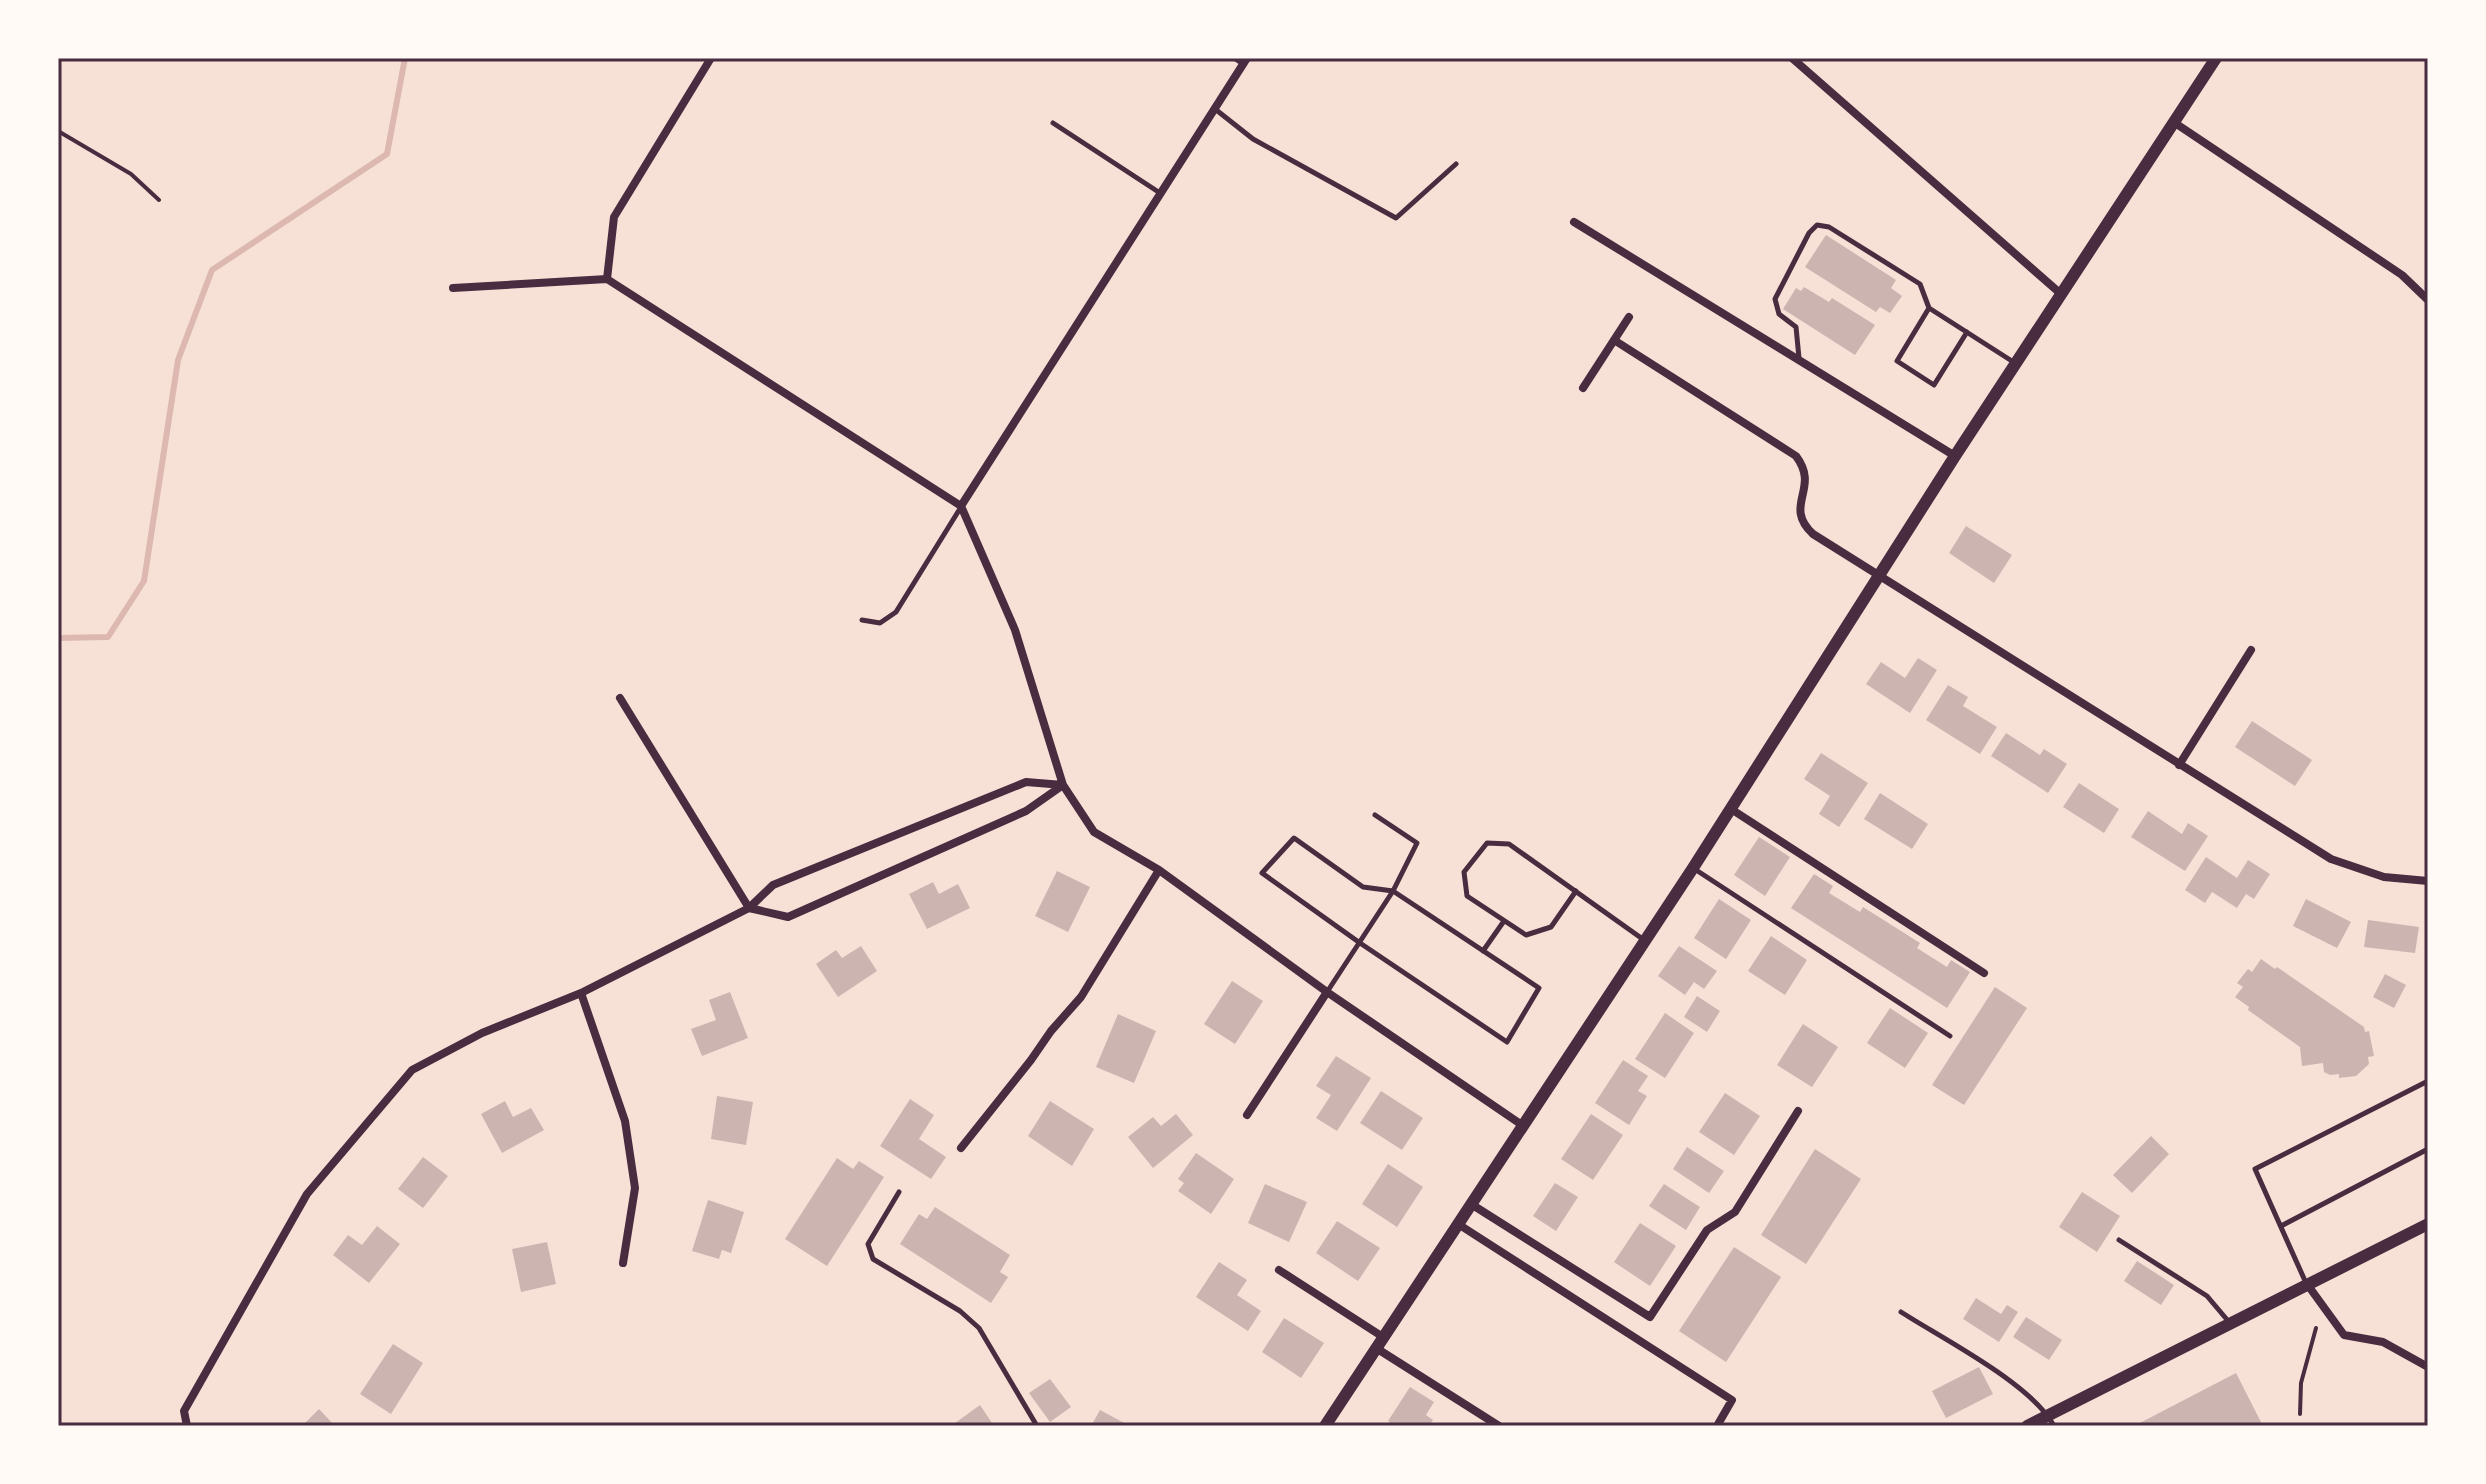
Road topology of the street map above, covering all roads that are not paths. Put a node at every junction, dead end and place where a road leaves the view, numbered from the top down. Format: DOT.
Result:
graph roads {
  1 [pos="711,58"];
  2 [pos="1234,58"];
  3 [pos="2216,58"];
  4 [pos="1796,60"];
  5 [pos="1245,61"];
  6 [pos="1215,108"];
  7 [pos="1053,123"];
  8 [pos="2175,123"];
  9 [pos="1456,164"];
  10 [pos="1160,193"];
  11 [pos="1574,222"];
  12 [pos="607,279"];
  13 [pos="453,288"];
  14 [pos="2061,294"];
  15 [pos="2428,300"];
  16 [pos="1929,308"];
  17 [pos="1629,317"];
  18 [pos="1967,332"];
  19 [pos="1614,340"];
  20 [pos="1799,361"];
  21 [pos="2016,363"];
  22 [pos="1583,388"];
  23 [pos="1955,456"];
  24 [pos="961,506"];
  25 [pos="1879,574"];
  26 [pos="862,620"];
  27 [pos="2251,650"];
  28 [pos="620,698"];
  29 [pos="2179,765"];
  30 [pos="1063,785"];
  31 [pos="1731,809"];
  32 [pos="1375,815"];
  33 [pos="1693,868"];
  34 [pos="1159,870"];
  35 [pos="2428,881"];
  36 [pos="1393,891"];
  37 [pos="1576,891"];
  38 [pos="749,908"];
  39 [pos="1504,921"];
  40 [pos="1645,940"];
  41 [pos="1360,943"];
  42 [pos="1483,951"];
  43 [pos="1984,973"];
  44 [pos="1327,992"];
  45 [pos="581,993"];
  46 [pos="1950,1036"];
  47 [pos="2428,1081"];
  48 [pos="1798,1111"];
  49 [pos="1247,1115"];
  50 [pos="1522,1125"];
  51 [pos="961,1148"];
  52 [pos="2428,1149"];
  53 [pos="899,1192"];
  54 [pos="1471,1204"];
  55 [pos="1458,1224"];
  56 [pos="2428,1224"];
  57 [pos="2281,1226"];
  58 [pos="2119,1240"];
  59 [pos="623,1263"];
  60 [pos="1279,1270"];
  61 [pos="2307,1284"];
  62 [pos="1901,1312"];
  63 [pos="2229,1323"];
  64 [pos="1383,1337"];
  65 [pos="1376,1348"];
  66 [pos="2428,1367"];
  67 [pos="2051,1421"];
  68 [pos="187,1426"];
  69 [pos="1037,1426"];
  70 [pos="1325,1426"];
  71 [pos="1499,1426"];
  72 [pos="1717,1426"];
  73 [pos="2027,1426"];
  1 -- 12 [label="street"];
  2 -- 5 [label="lane"];
  3 -- 8 [label="street"];
  4 -- 14 [label="street"];
  5 -- 6 [label="street"];
  6 -- 9 [label="lane"];
  6 -- 10 [label="street"];
  7 -- 10 [label="lane"];
  8 -- 14 [label="street"];
  8 -- 15 [label="street"];
  10 -- 24 [label="street"];
  11 -- 20 [label="street"];
  12 -- 13 [label="street"];
  12 -- 24 [label="street"];
  14 -- 21 [label="street"];
  16 -- 18 [label="lane"];
  16 -- 18 [label="lane"];
  16 -- 20 [label="lane"];
  17 -- 19 [label="street"];
  18 -- 21 [label="lane"];
  19 -- 22 [label="street"];
  19 -- 25 [label="street"];
  20 -- 23 [label="street"];
  21 -- 23 [label="street"];
  23 -- 25 [label="street"];
  24 -- 26 [label="lane"];
  24 -- 30 [label="street"];
  25 -- 29 [label="street"];
  25 -- 31 [label="street"];
  27 -- 29 [label="street"];
  28 -- 38 [label="street"];
  29 -- 35 [label="street"];
  30 -- 34 [label="street"];
  30 -- 38 [label="street"];
  30 -- 38 [label="street"];
  31 -- 33 [label="street"];
  31 -- 43 [label="street"];
  32 -- 36 [label="lane"];
  33 -- 40 [label="street"];
  33 -- 46 [label="lane"];
  34 -- 44 [label="street"];
  34 -- 51 [label="street"];
  36 -- 41 [label="lane"];
  36 -- 41 [label="lane"];
  36 -- 42 [label="lane"];
  37 -- 39 [label="lane"];
  37 -- 39 [label="lane"];
  37 -- 40 [label="lane"];
  38 -- 45 [label="street"];
  39 -- 42 [label="lane"];
  40 -- 50 [label="street"];
  41 -- 42 [label="lane"];
  41 -- 44 [label="lane"];
  44 -- 49 [label="street"];
  44 -- 50 [label="street"];
  45 -- 59 [label="street"];
  45 -- 68 [label="street"];
  47 -- 57 [label="lane"];
  48 -- 54 [label="street"];
  50 -- 54 [label="street"];
  52 -- 57 [label="lane"];
  53 -- 69 [label="lane"];
  54 -- 55 [label="street"];
  55 -- 64 [label="street"];
  55 -- 72 [label="street"];
  56 -- 61 [label="street"];
  57 -- 61 [label="lane"];
  58 -- 63 [label="lane"];
  60 -- 64 [label="street"];
  61 -- 63 [label="street"];
  61 -- 66 [label="street"];
  62 -- 67 [label="lane"];
  63 -- 67 [label="street"];
  64 -- 65 [label="street"];
  65 -- 70 [label="street"];
  65 -- 71 [label="street"];
  67 -- 73 [label="street"];
}
